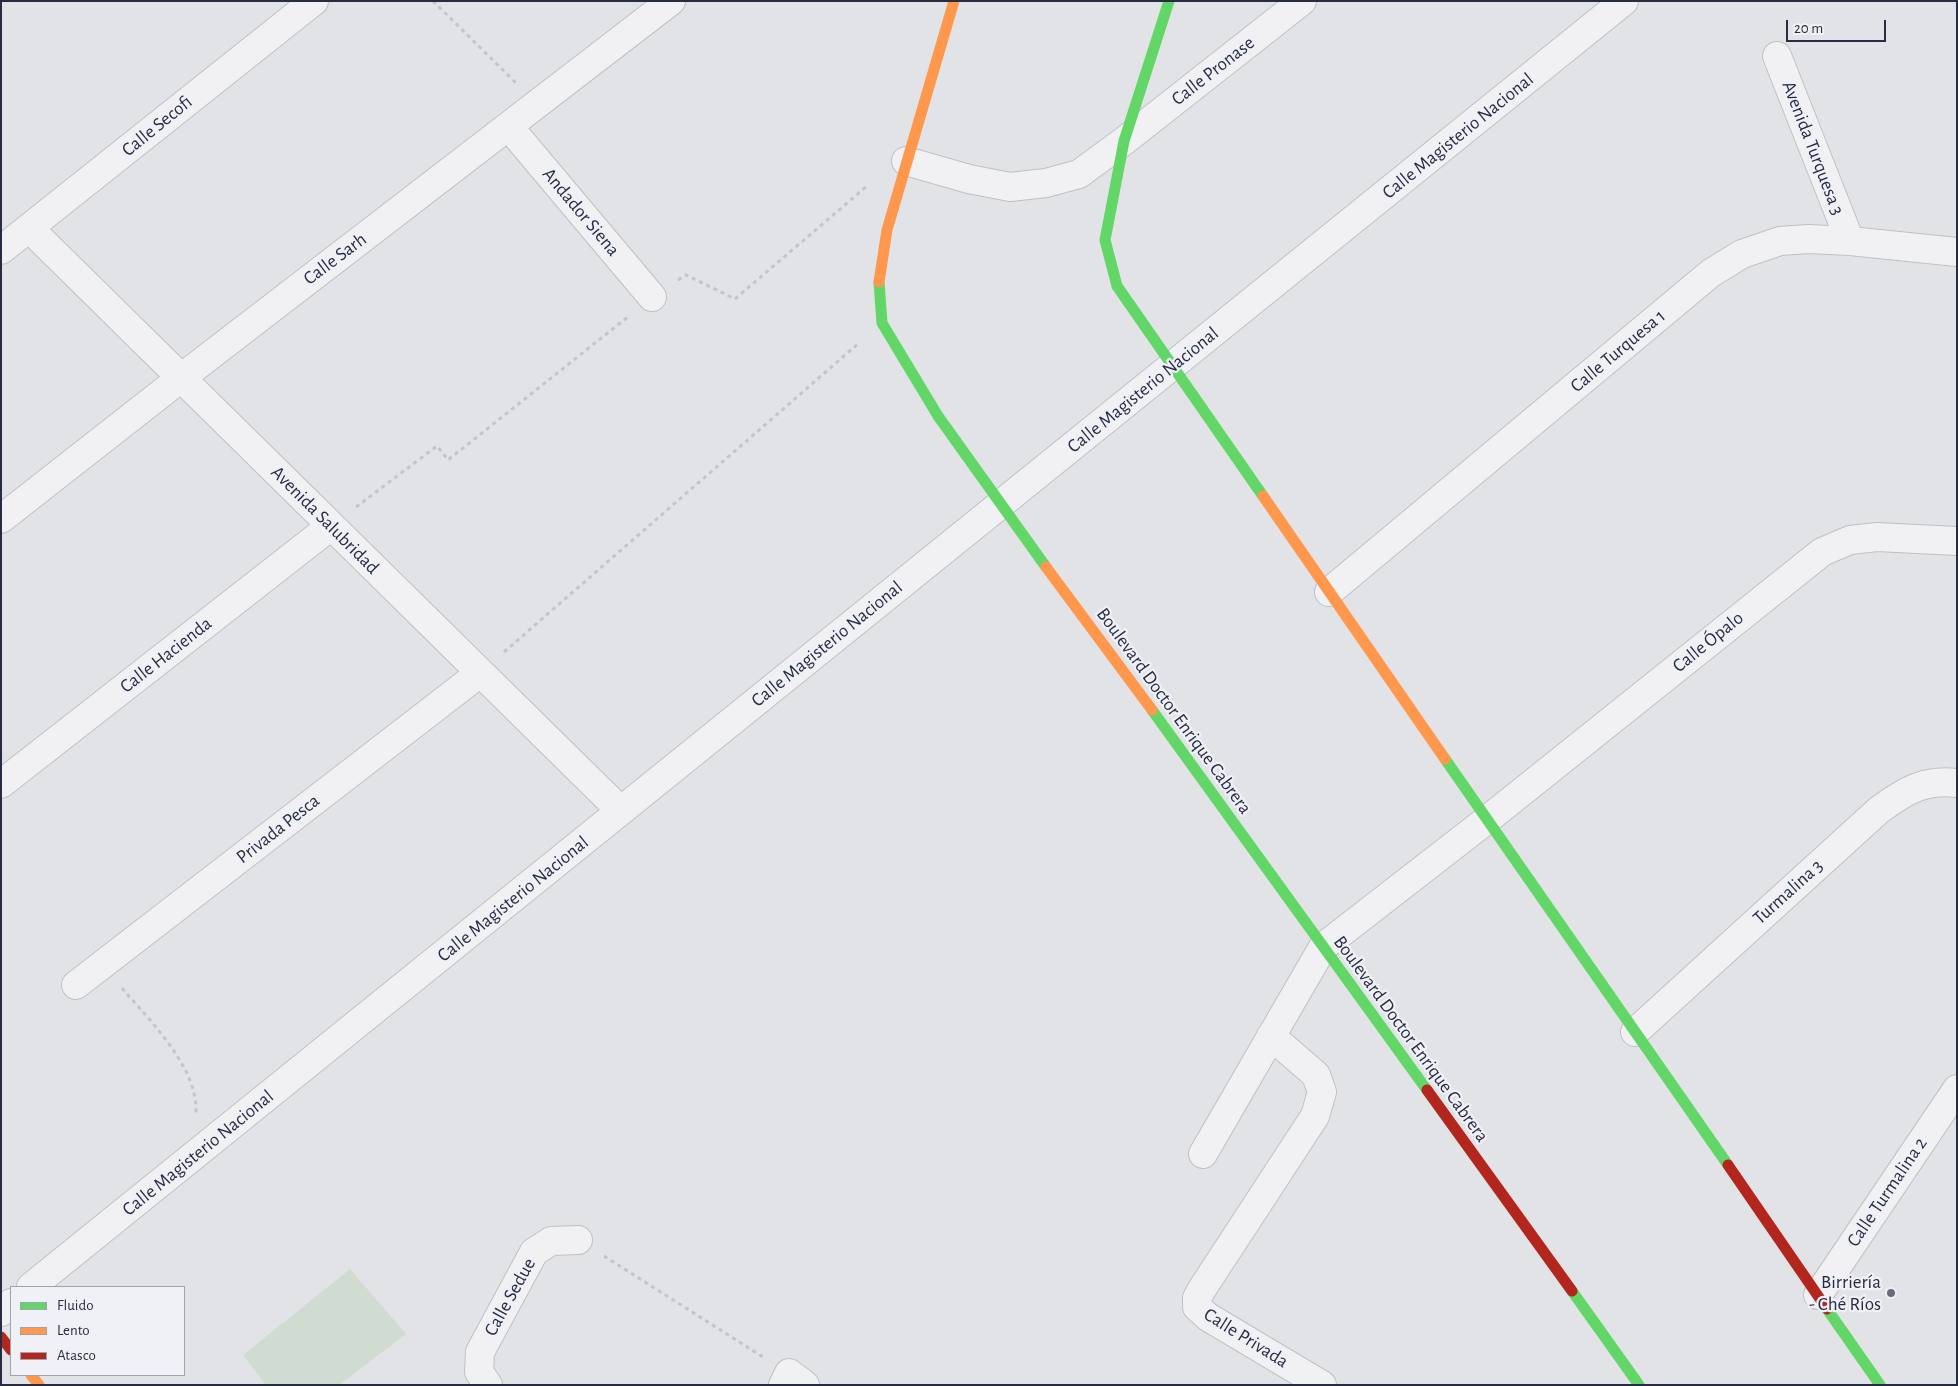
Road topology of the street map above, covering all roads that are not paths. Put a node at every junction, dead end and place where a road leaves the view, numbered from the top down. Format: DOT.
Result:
graph roads {
  1 [pos="314,1"];
  2 [pos="671,1"];
  3 [pos="954,1"];
  4 [pos="1169,1"];
  5 [pos="1302,1"];
  6 [pos="1624,1"];
  7 [pos="1777,56"];
  8 [pos="509,127"];
  9 [pos="1124,141"];
  10 [pos="906,161"];
  11 [pos="29,228"];
  12 [pos="1850,241"];
  13 [pos="1,250"];
  14 [pos="1957,252"];
  15 [pos="652,297"];
  16 [pos="1173,367"];
  17 [pos="181,378"];
  18 [pos="999,504"];
  19 [pos="1,519"];
  20 [pos="331,526"];
  21 [pos="1957,541"];
  22 [pos="1329,592"];
  23 [pos="480,673"];
  24 [pos="1957,783"];
  25 [pos="1,784"];
  26 [pos="622,811"];
  27 [pos="1488,819"];
  28 [pos="1323,946"];
  29 [pos="76,985"];
  30 [pos="1635,1032"];
  31 [pos="1271,1036"];
  32 [pos="1957,1089"];
  33 [pos="1203,1154"];
  34 [pos="578,1240"];
  35 [pos="32,1286"];
  36 [pos="1818,1295"];
  37 [pos="1,1337"];
  38 [pos="10,1349"];
  39 [pos="1628,1370"];
  40 [pos="488,1385"];
  41 [pos="1322,1385"];
  42 [pos="1619,1385"];
  43 [pos="1638,1385"];
  44 [pos="1880,1385"];
  1 -- 11 [label="street, Calle Secofi"];
  2 -- 8 [label="street, Calle Sarh"];
  3 -- 10 [label="main road, Boulevard Doctor Enrique Cabrera"];
  4 -- 9 [label="main road"];
  5 -- 9 [label="street, Calle Pronase"];
  6 -- 16 [label="street, Calle Magisterio Nacional"];
  7 -- 12 [label="street, Avenida Turquesa 3"];
  8 -- 15 [label="street, Andador Siena"];
  8 -- 17 [label="street, Calle Sarh"];
  9 -- 10 [label="street, Calle Pronase"];
  9 -- 16 [label="main road"];
  10 -- 18 [label="main road, Boulevard Doctor Enrique Cabrera"];
  11 -- 13 [label="street, Calle Secofi"];
  11 -- 17 [label="street, Avenida Salubridad"];
  12 -- 14 [label="street, Calle Turquesa 1"];
  12 -- 22 [label="street, Calle Turquesa 1"];
  16 -- 18 [label="street, Calle Magisterio Nacional"];
  16 -- 22 [label="main road"];
  17 -- 19 [label="street, Calle Sarh"];
  17 -- 20 [label="street, Avenida Salubridad"];
  18 -- 26 [label="street, Calle Magisterio Nacional"];
  18 -- 28 [label="main road, Boulevard Doctor Enrique Cabrera"];
  20 -- 23 [label="street, Avenida Salubridad"];
  20 -- 25 [label="street, Calle Hacienda"];
  21 -- 27 [label="street, Calle Ópalo"];
  22 -- 27 [label="main road"];
  23 -- 26 [label="street, Avenida Salubridad"];
  23 -- 29 [label="street, Privada Pesca"];
  24 -- 30 [label="street, Turmalina 3"];
  26 -- 35 [label="street, Calle Magisterio Nacional"];
  27 -- 28 [label="street, Calle Ópalo"];
  27 -- 30 [label="main road"];
  28 -- 31 [label="street"];
  28 -- 39 [label="main road, Boulevard Doctor Enrique Cabrera"];
  30 -- 36 [label="main road"];
  31 -- 33 [label="street"];
  31 -- 41 [label="street, Calle Privada"];
  32 -- 36 [label="street, Calle Turmalina 2"];
  34 -- 40 [label="street, Calle Sedue"];
  36 -- 44 [label="main road"];
  37 -- 38 [label="main road"];
  39 -- 42 [label="main road"];
  39 -- 43 [label="main road, Boulevard Doctor Enrique Cabrera"];
}
